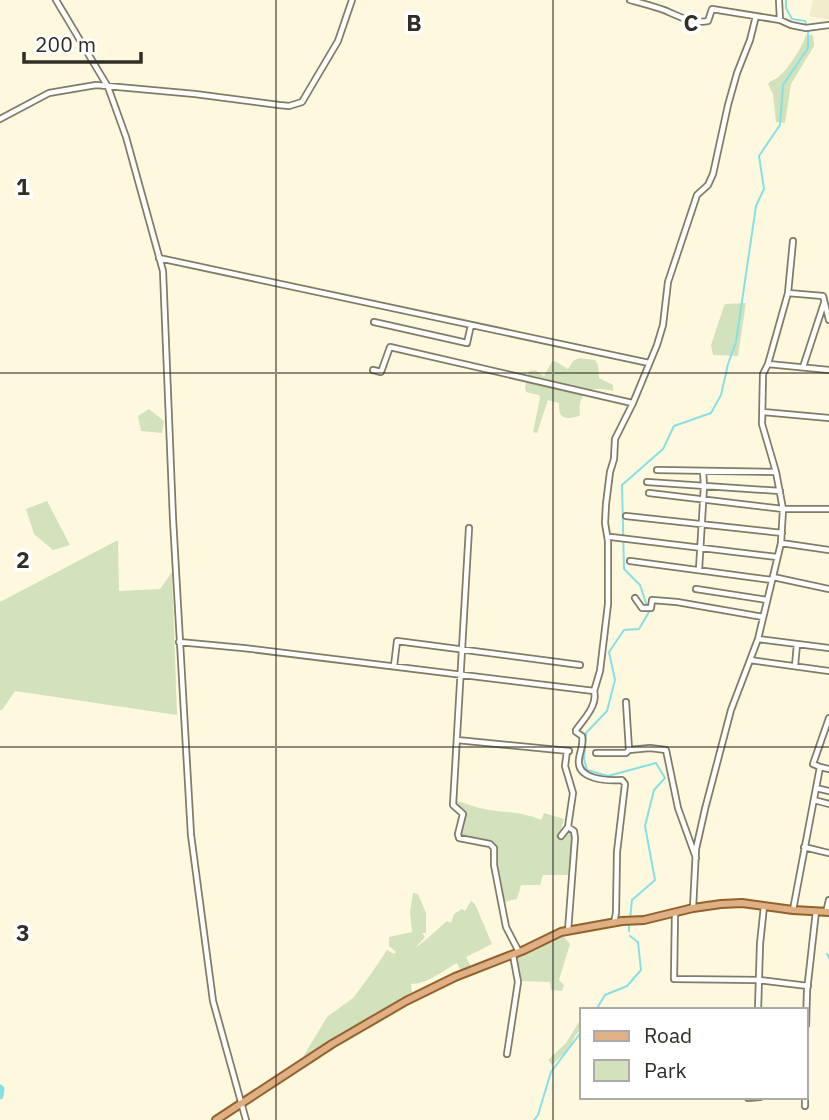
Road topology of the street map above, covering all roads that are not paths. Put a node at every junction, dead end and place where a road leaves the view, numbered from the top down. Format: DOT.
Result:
graph roads {
  1 [pos="56,0"];
  2 [pos="352,0"];
  3 [pos="630,0"];
  4 [pos="779,0"];
  5 [pos="756,16"];
  6 [pos="780,20"];
  7 [pos="829,24"];
  8 [pos="108,86"];
  9 [pos="0,119"];
  10 [pos="793,241"];
  11 [pos="159,258"];
  12 [pos="788,293"];
  13 [pos="824,303"];
  14 [pos="829,320"];
  15 [pos="373,323"];
  16 [pos="471,325"];
  17 [pos="649,363"];
  18 [pos="768,364"];
  19 [pos="803,368"];
  20 [pos="373,370"];
  21 [pos="829,370"];
  22 [pos="633,403"];
  23 [pos="763,412"];
  24 [pos="829,418"];
  25 [pos="657,470"];
  26 [pos="703,471"];
  27 [pos="776,472"];
  28 [pos="647,482"];
  29 [pos="704,486"];
  30 [pos="780,491"];
  31 [pos="649,493"];
  32 [pos="703,500"];
  33 [pos="783,509"];
  34 [pos="829,509"];
  35 [pos="626,516"];
  36 [pos="702,524"];
  37 [pos="470,528"];
  38 [pos="782,533"];
  39 [pos="611,537"];
  40 [pos="781,543"];
  41 [pos="700,548"];
  42 [pos="829,550"];
  43 [pos="777,557"];
  44 [pos="630,561"];
  45 [pos="699,570"];
  46 [pos="773,579"];
  47 [pos="696,589"];
  48 [pos="829,589"];
  49 [pos="635,598"];
  50 [pos="767,600"];
  51 [pos="763,617"];
  52 [pos="758,639"];
  53 [pos="179,642"];
  54 [pos="797,644"];
  55 [pos="829,648"];
  56 [pos="463,649"];
  57 [pos="750,660"];
  58 [pos="580,665"];
  59 [pos="394,666"];
  60 [pos="795,666"];
  61 [pos="829,671"];
  62 [pos="461,674"];
  63 [pos="594,691"];
  64 [pos="626,702"];
  65 [pos="829,718"];
  66 [pos="457,740"];
  67 [pos="629,750"];
  68 [pos="596,753"];
  69 [pos="820,767"];
  70 [pos="829,769"];
  71 [pos="816,788"];
  72 [pos="829,791"];
  73 [pos="814,800"];
  74 [pos="829,803"];
  75 [pos="568,827"];
  76 [pos="561,836"];
  77 [pos="804,847"];
  78 [pos="829,853"];
  79 [pos="696,859"];
  80 [pos="829,900"];
  81 [pos="764,906"];
  82 [pos="693,908"];
  83 [pos="793,910"];
  84 [pos="816,911"];
  85 [pos="675,912"];
  86 [pos="827,912"];
  87 [pos="614,924"];
  88 [pos="568,931"];
  89 [pos="516,954"];
  90 [pos="759,980"];
  91 [pos="808,986"];
  92 [pos="758,1008"];
  93 [pos="807,1008"];
  94 [pos="507,1054"];
  95 [pos="805,1099"];
  96 [pos="242,1103"];
  97 [pos="805,1106"];
  98 [pos="216,1120"];
  99 [pos="246,1120"];
  1 -- 8 [label="street"];
  2 -- 8 [label="street"];
  3 -- 5 [label="street"];
  4 -- 6 [label="street"];
  5 -- 6 [label="street"];
  5 -- 17 [label="street"];
  6 -- 7 [label="street"];
  8 -- 9 [label="street"];
  8 -- 11 [label="street"];
  10 -- 12 [label="street"];
  11 -- 16 [label="street"];
  11 -- 53 [label="street"];
  12 -- 13 [label="street"];
  12 -- 18 [label="street"];
  13 -- 14 [label="street"];
  13 -- 19 [label="street"];
  15 -- 16 [label="street"];
  16 -- 17 [label="street"];
  17 -- 22 [label="street"];
  18 -- 19 [label="street"];
  18 -- 23 [label="street"];
  19 -- 21 [label="street"];
  20 -- 22 [label="street"];
  22 -- 63 [label="street"];
  23 -- 24 [label="street"];
  23 -- 27 [label="street"];
  25 -- 26 [label="street"];
  26 -- 27 [label="street"];
  26 -- 29 [label="street"];
  27 -- 30 [label="street"];
  28 -- 29 [label="street"];
  29 -- 30 [label="street"];
  29 -- 32 [label="street"];
  30 -- 33 [label="street"];
  31 -- 32 [label="street"];
  32 -- 33 [label="street"];
  32 -- 36 [label="street"];
  33 -- 34 [label="street"];
  33 -- 38 [label="street"];
  35 -- 36 [label="street"];
  36 -- 38 [label="street"];
  36 -- 41 [label="street"];
  37 -- 56 [label="street"];
  38 -- 40 [label="street"];
  39 -- 41 [label="street"];
  40 -- 42 [label="street"];
  40 -- 43 [label="street"];
  41 -- 43 [label="street"];
  41 -- 45 [label="street"];
  43 -- 46 [label="street"];
  44 -- 45 [label="street"];
  45 -- 46 [label="street"];
  46 -- 48 [label="street"];
  46 -- 50 [label="street"];
  47 -- 50 [label="street"];
  49 -- 51 [label="street"];
  50 -- 51 [label="street"];
  51 -- 52 [label="street"];
  52 -- 54 [label="street"];
  52 -- 57 [label="street"];
  53 -- 59 [label="street"];
  53 -- 96 [label="street"];
  54 -- 55 [label="street"];
  54 -- 60 [label="street"];
  56 -- 58 [label="street"];
  56 -- 59 [label="street"];
  56 -- 62 [label="street"];
  57 -- 60 [label="street"];
  57 -- 79 [label="street"];
  59 -- 62 [label="street"];
  60 -- 61 [label="street"];
  62 -- 63 [label="street"];
  62 -- 66 [label="street"];
  63 -- 87 [label="street"];
  64 -- 67 [label="street"];
  65 -- 69 [label="street"];
  66 -- 75 [label="street"];
  66 -- 89 [label="street"];
  67 -- 68 [label="street"];
  67 -- 79 [label="street"];
  69 -- 70 [label="street"];
  69 -- 71 [label="street"];
  71 -- 72 [label="street"];
  71 -- 73 [label="street"];
  73 -- 74 [label="street"];
  73 -- 77 [label="street"];
  75 -- 76 [label="street"];
  75 -- 88 [label="street"];
  77 -- 78 [label="street"];
  77 -- 83 [label="street"];
  79 -- 82 [label="street"];
  80 -- 86 [label="street"];
  81 -- 82 [label="main road"];
  81 -- 83 [label="main road"];
  81 -- 90 [label="street"];
  82 -- 85 [label="main road"];
  83 -- 84 [label="main road"];
  84 -- 86 [label="main road"];
  84 -- 91 [label="street"];
  85 -- 87 [label="main road"];
  85 -- 90 [label="street"];
  87 -- 88 [label="main road"];
  88 -- 89 [label="main road"];
  89 -- 94 [label="street"];
  89 -- 96 [label="main road"];
  90 -- 91 [label="street"];
  90 -- 92 [label="street"];
  91 -- 93 [label="street"];
  95 -- 97 [label="street"];
  96 -- 98 [label="main road"];
  96 -- 99 [label="street"];
}
